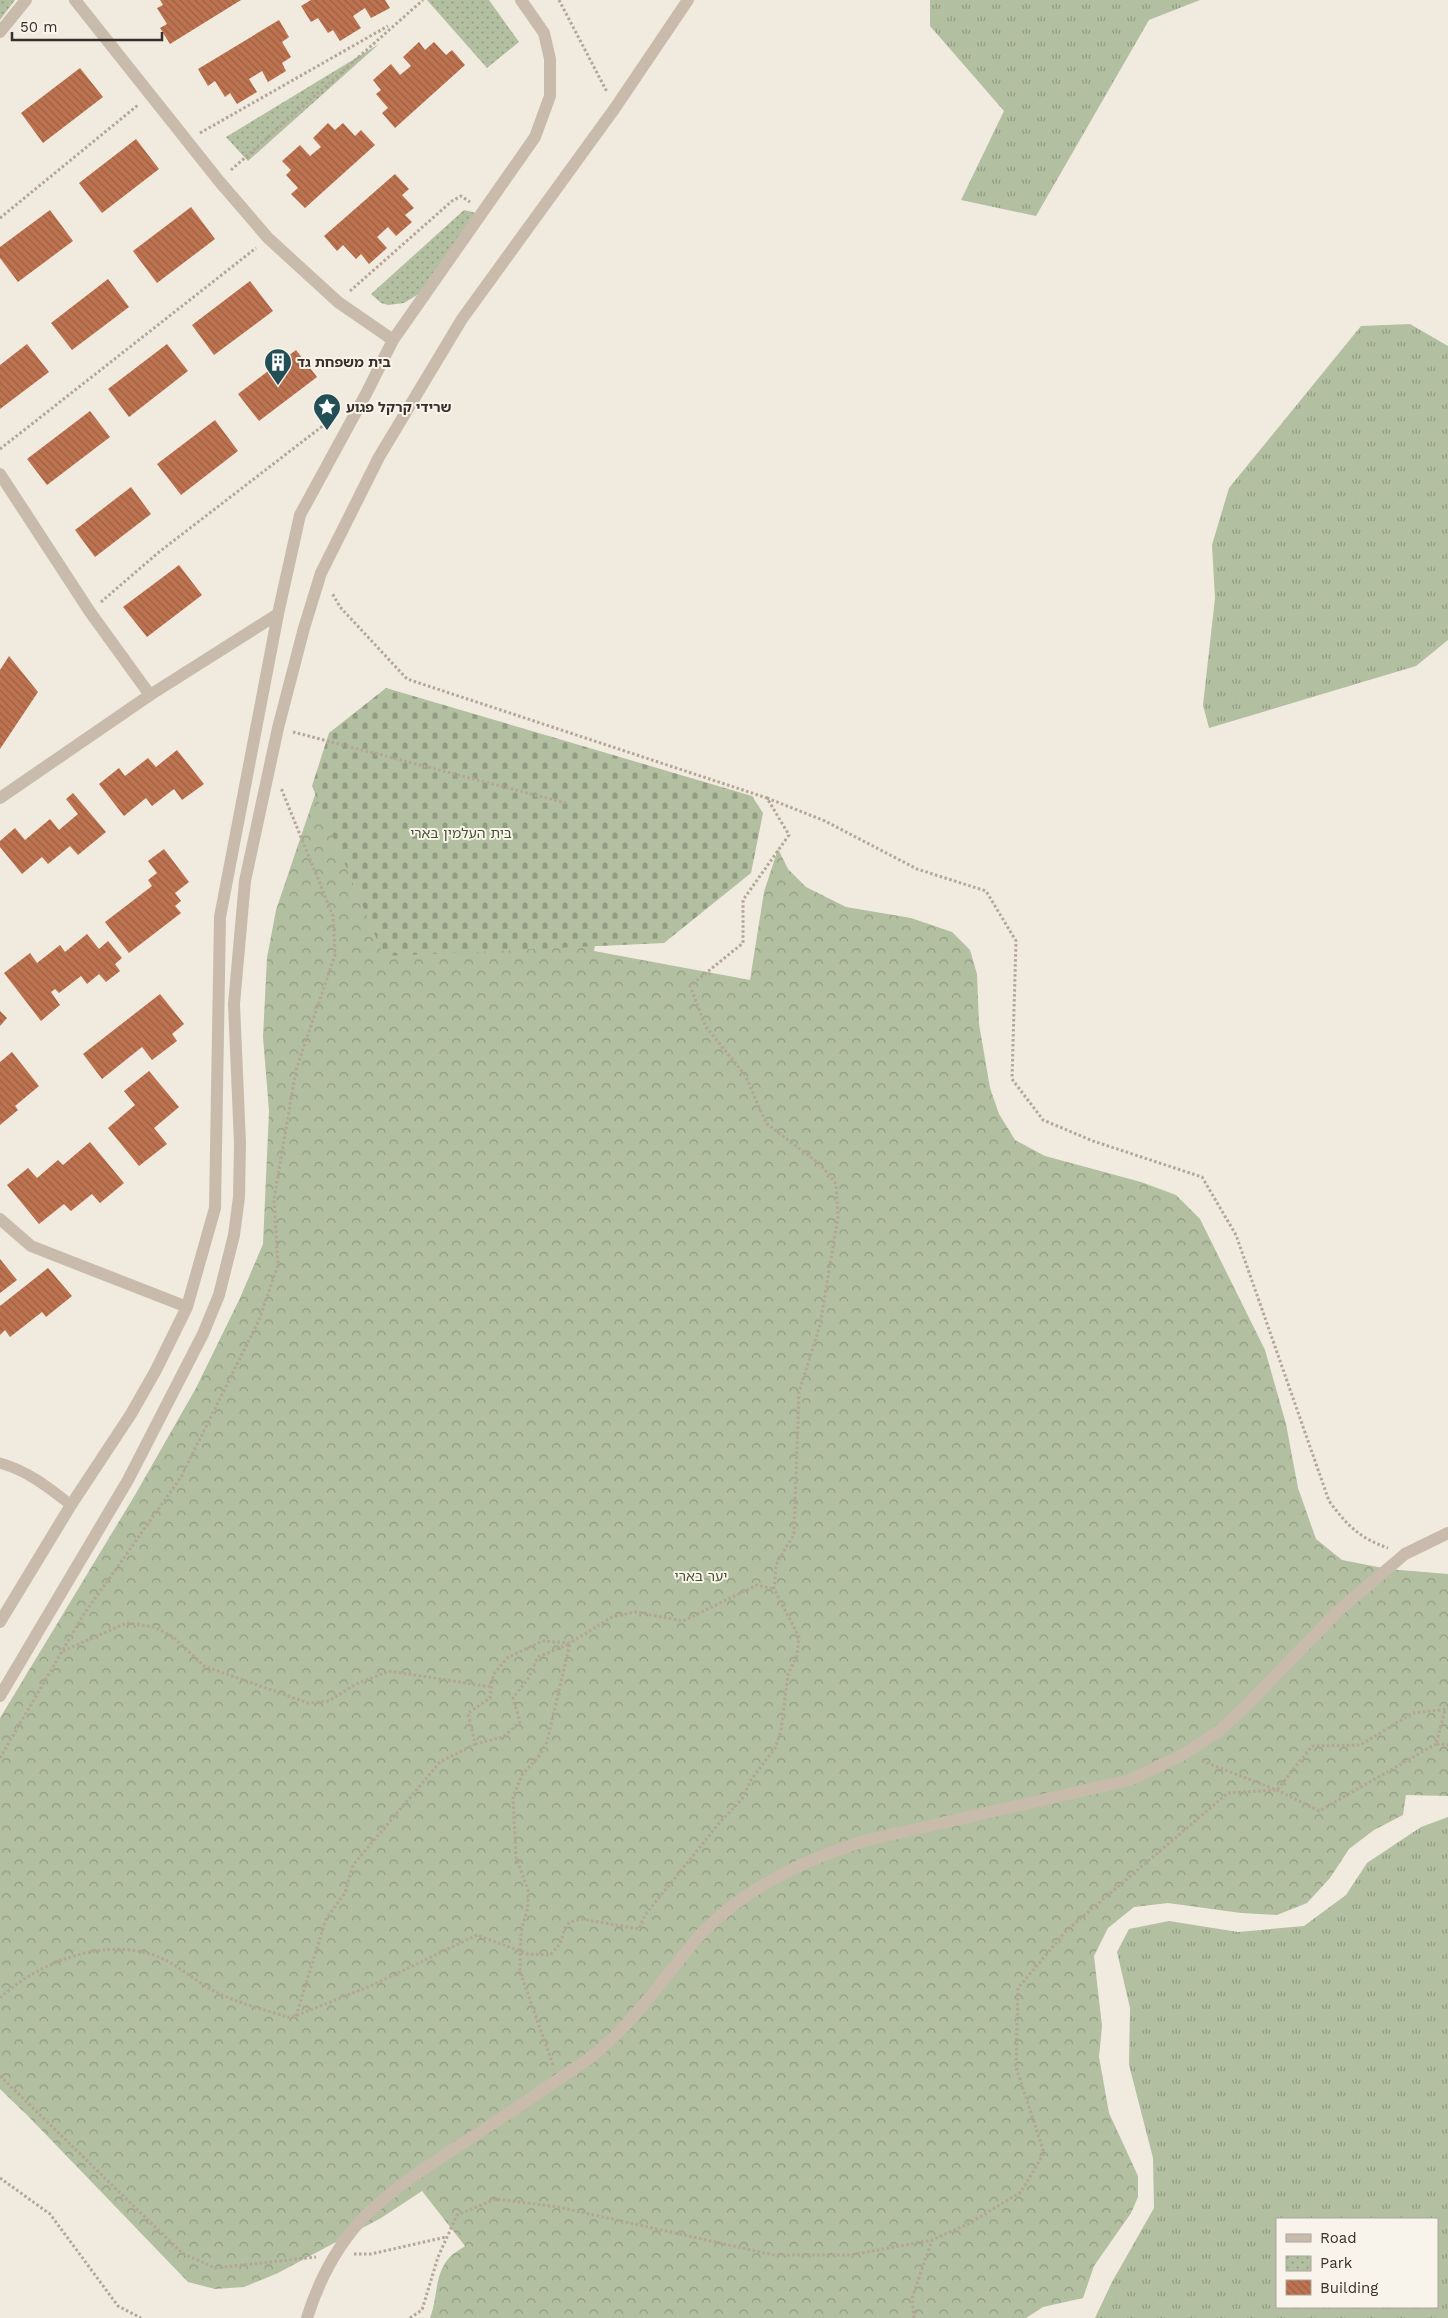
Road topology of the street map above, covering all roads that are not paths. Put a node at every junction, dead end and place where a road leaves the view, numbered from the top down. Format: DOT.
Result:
graph roads {
  1 [pos="26,0"];
  2 [pos="75,0"];
  3 [pos="521,0"];
  4 [pos="688,0"];
  5 [pos="0,32"];
  6 [pos="393,340"];
  7 [pos="0,474"];
  8 [pos="278,614"];
  9 [pos="150,695"];
  10 [pos="0,798"];
  11 [pos="0,1220"];
  12 [pos="187,1307"];
  13 [pos="0,1463"];
  14 [pos="71,1505"];
  15 [pos="1448,1533"];
  16 [pos="0,1622"];
  17 [pos="0,1696"];
  18 [pos="307,2318"];
  1 -- 5 [label="street"];
  2 -- 6 [label="street"];
  3 -- 6 [label="street"];
  4 -- 17 [label="street"];
  6 -- 8 [label="street"];
  7 -- 9 [label="street"];
  8 -- 9 [label="street"];
  8 -- 12 [label="street"];
  9 -- 10 [label="street"];
  11 -- 12 [label="street"];
  12 -- 14 [label="street"];
  13 -- 14 [label="lane"];
  14 -- 16 [label="street"];
  15 -- 18 [label="street"];
}
